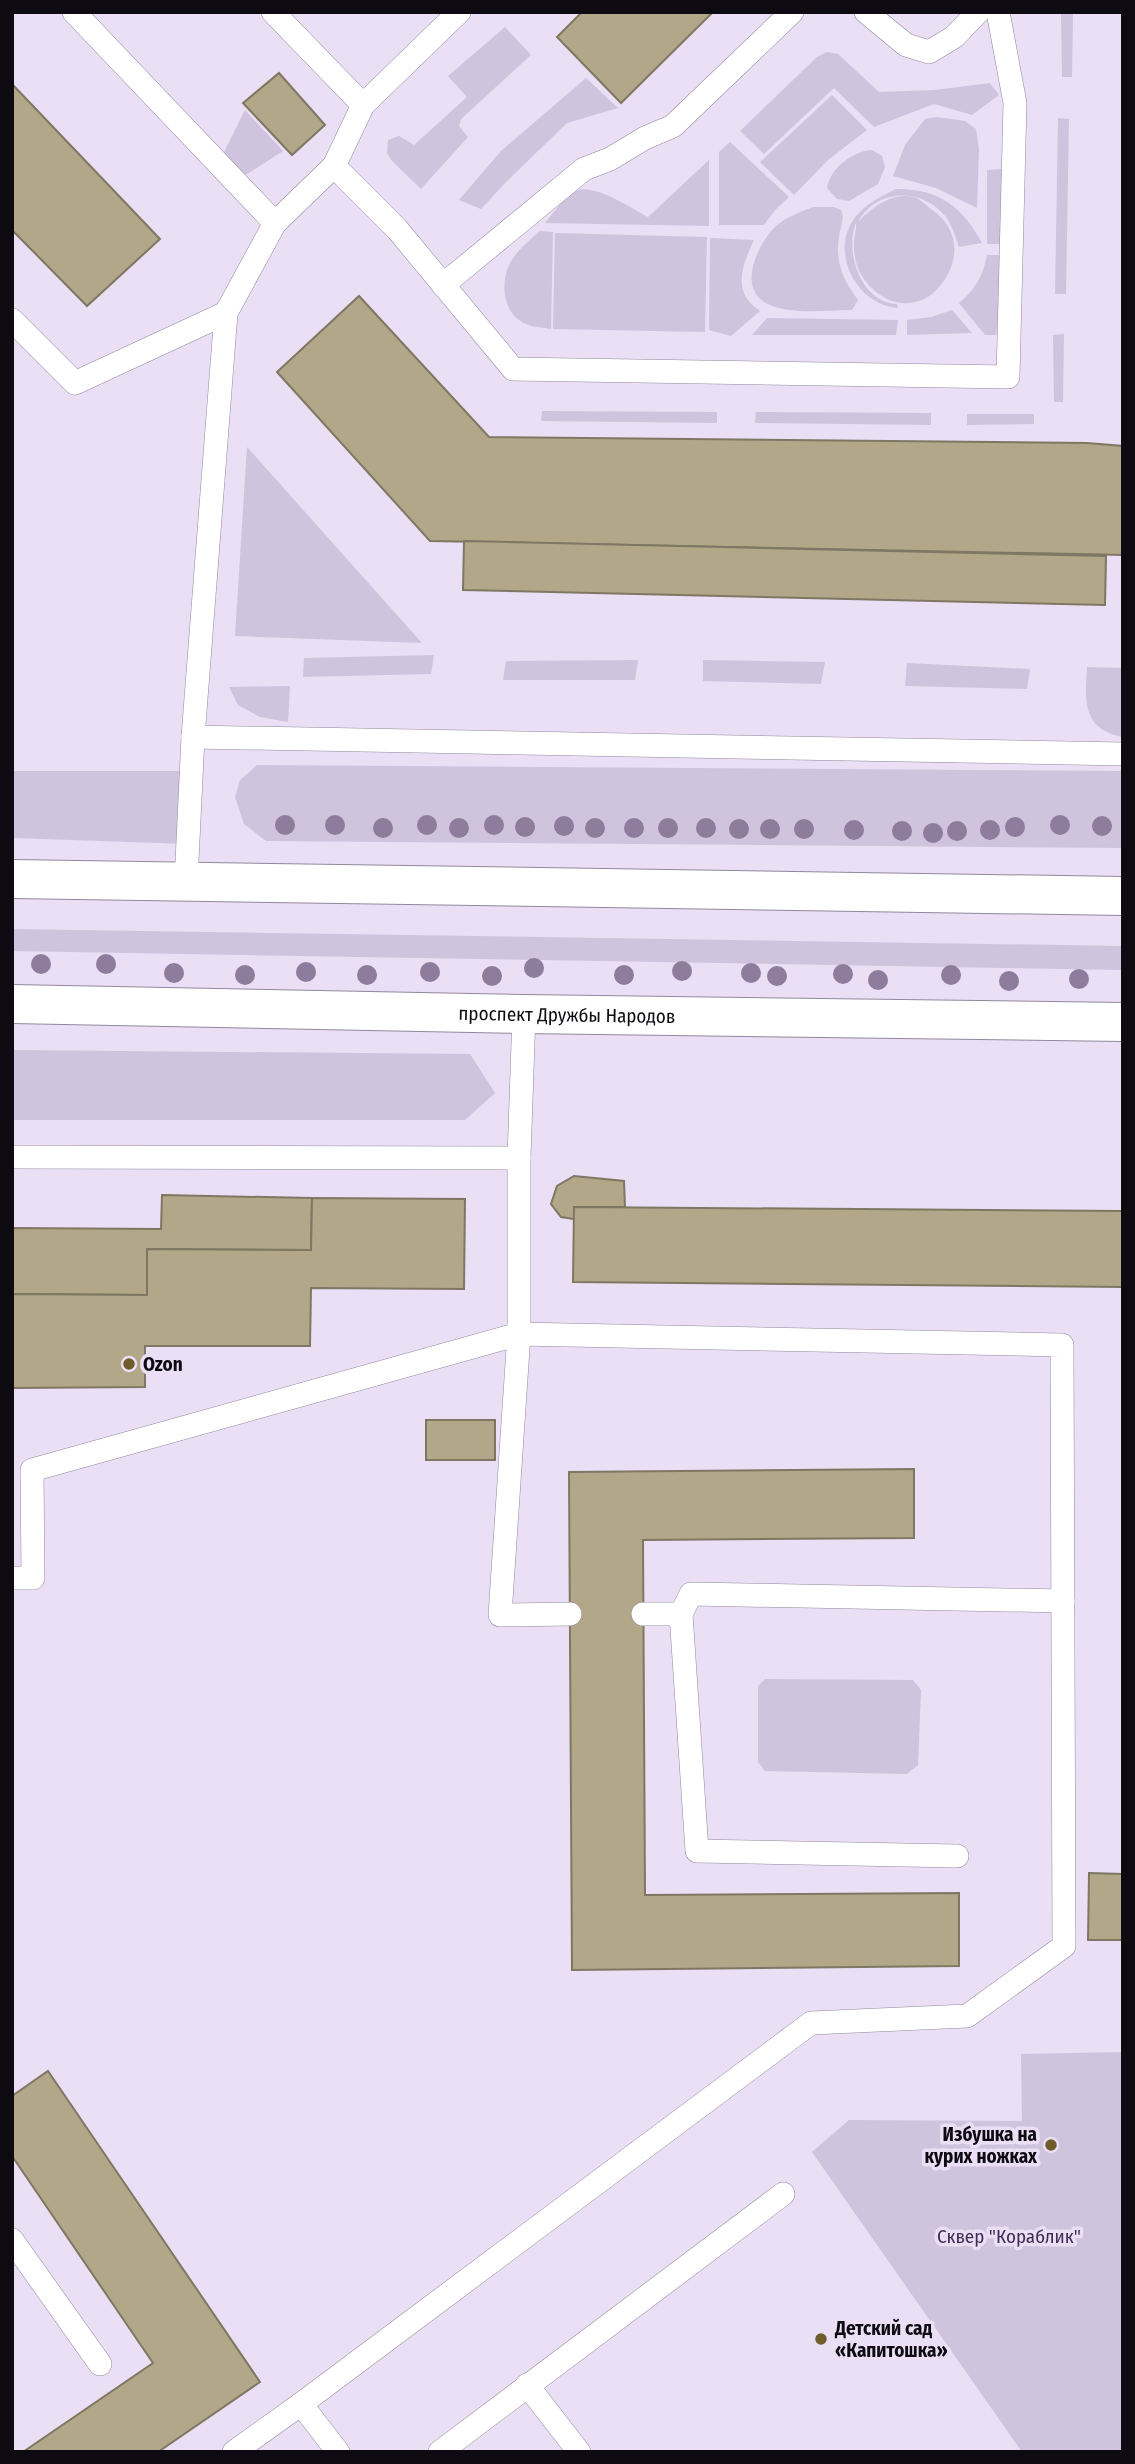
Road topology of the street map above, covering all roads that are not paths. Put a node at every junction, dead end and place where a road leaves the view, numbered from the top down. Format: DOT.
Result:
graph roads {
  1 [pos="74,12"];
  2 [pos="274,12"];
  3 [pos="458,12"];
  4 [pos="792,12"];
  5 [pos="866,12"];
  6 [pos="978,12"];
  7 [pos="998,12"];
  8 [pos="363,105"];
  9 [pos="334,166"];
  10 [pos="275,223"];
  11 [pos="443,285"];
  12 [pos="226,313"];
  13 [pos="12,320"];
  14 [pos="193,737"];
  15 [pos="1123,754"];
  16 [pos="12,879"];
  17 [pos="186,882"];
  18 [pos="1123,896"];
  19 [pos="12,1004"];
  20 [pos="524,1014"];
  21 [pos="1123,1022"];
  22 [pos="12,1157"];
  23 [pos="519,1158"];
  24 [pos="519,1334"];
  25 [pos="12,1578"];
  26 [pos="1063,1601"];
  27 [pos="570,1614"];
  28 [pos="643,1614"];
  29 [pos="681,1614"];
  30 [pos="957,1856"];
  31 [pos="783,2194"];
  32 [pos="12,2240"];
  33 [pos="100,2364"];
  34 [pos="527,2385"];
  35 [pos="301,2404"];
  36 [pos="234,2452"];
  37 [pos="338,2452"];
  38 [pos="440,2452"];
  39 [pos="579,2452"];
  1 -- 10 [label="lane"];
  2 -- 8 [label="lane"];
  3 -- 8 [label="lane"];
  4 -- 11 [label="lane"];
  5 -- 6 [label="lane"];
  7 -- 11 [label="lane"];
  8 -- 9 [label="lane"];
  9 -- 10 [label="lane"];
  9 -- 11 [label="lane"];
  10 -- 12 [label="lane"];
  12 -- 13 [label="lane"];
  12 -- 14 [label="lane"];
  14 -- 15 [label="lane"];
  14 -- 17 [label="lane"];
  16 -- 17 [label="main road"];
  17 -- 18 [label="main road"];
  19 -- 20 [label="main road, проспект Дружбы Народов"];
  20 -- 21 [label="main road, проспект Дружбы Народов"];
  20 -- 23 [label="lane"];
  22 -- 23 [label="lane"];
  23 -- 24 [label="lane"];
  24 -- 25 [label="lane"];
  24 -- 26 [label="lane"];
  24 -- 27 [label="lane"];
  26 -- 29 [label="lane"];
  26 -- 35 [label="lane"];
  28 -- 29 [label="lane"];
  29 -- 30 [label="lane"];
  31 -- 34 [label="lane"];
  32 -- 33 [label="lane"];
  34 -- 38 [label="lane"];
  34 -- 39 [label="lane"];
  35 -- 36 [label="lane"];
  35 -- 37 [label="lane"];
}
